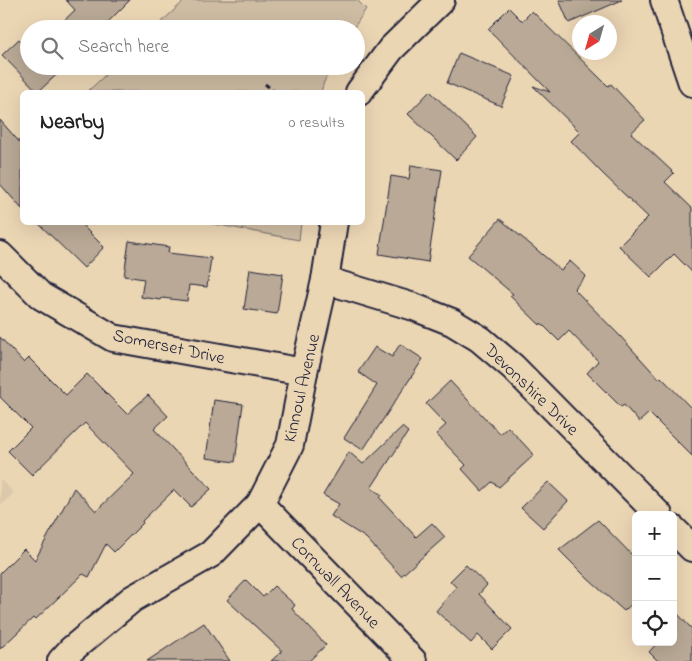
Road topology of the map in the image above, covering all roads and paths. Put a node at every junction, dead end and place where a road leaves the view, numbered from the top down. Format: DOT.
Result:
graph roads {
  1 [pos="442,0"];
  2 [pos="664,0"];
  3 [pos="692,83"];
  4 [pos="265,84"];
  5 [pos="272,90"];
  6 [pos="361,90"];
  7 [pos="334,225"];
  8 [pos="0,255"];
  9 [pos="325,280"];
  10 [pos="304,372"];
  11 [pos="260,504"];
  12 [pos="655,511"];
  13 [pos="677,533"];
  14 [pos="692,548"];
  15 [pos="61,661"];
  16 [pos="413,661"];
  1 -- 6 [label="street"];
  2 -- 3 [label="street"];
  4 -- 5 [label="path"];
  7 -- 9 [label="street, Kinnoul Avenue"];
  8 -- 10 [label="street, Somerset Drive"];
  9 -- 10 [label="street, Kinnoul Avenue"];
  9 -- 12 [label="street, Devonshire Drive"];
  10 -- 11 [label="street, Kinnoul Avenue"];
  11 -- 15 [label="street, Kinnoul Avenue"];
  11 -- 16 [label="street, Cornwall Avenue"];
  13 -- 14 [label="street"];
}
